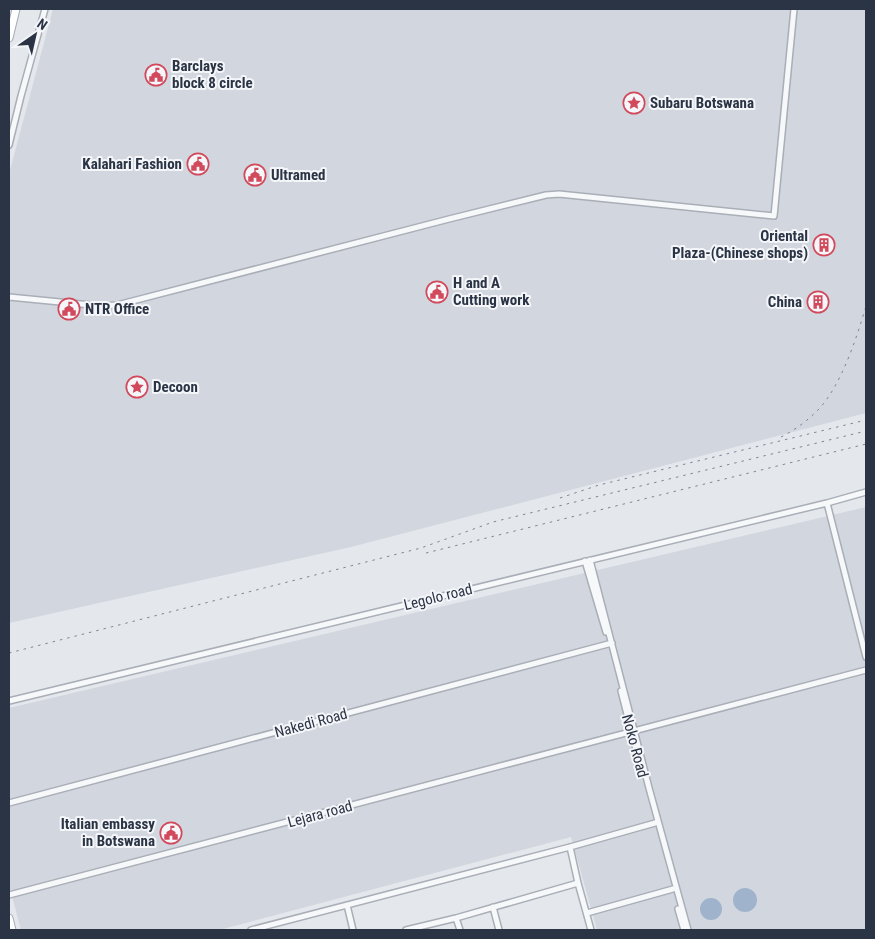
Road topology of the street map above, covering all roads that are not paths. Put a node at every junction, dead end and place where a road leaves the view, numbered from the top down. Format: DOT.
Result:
graph roads {
  1 [pos="16,9"];
  2 [pos="45,9"];
  3 [pos="794,9"];
  4 [pos="9,38"];
  5 [pos="9,146"];
  6 [pos="9,297"];
  7 [pos="866,492"];
  8 [pos="827,503"];
  9 [pos="587,560"];
  10 [pos="611,643"];
  11 [pos="866,657"];
  12 [pos="866,670"];
  13 [pos="9,701"];
  14 [pos="633,732"];
  15 [pos="9,803"];
  16 [pos="655,823"];
  17 [pos="570,847"];
  18 [pos="578,883"];
  19 [pos="673,889"];
  20 [pos="9,896"];
  21 [pos="347,905"];
  22 [pos="493,907"];
  23 [pos="586,914"];
  24 [pos="9,918"];
  25 [pos="456,918"];
  26 [pos="12,930"];
  27 [pos="251,930"];
  28 [pos="353,930"];
  29 [pos="406,930"];
  30 [pos="460,930"];
  31 [pos="499,930"];
  32 [pos="591,930"];
  33 [pos="684,930"];
  34 [pos="688,930"];
  1 -- 4 [label="main road"];
  2 -- 5 [label="street"];
  3 -- 6 [label="street"];
  7 -- 8 [label="street, Legolo road"];
  8 -- 9 [label="street, Legolo road"];
  8 -- 11 [label="street"];
  9 -- 10 [label="street, Noko Road"];
  9 -- 13 [label="street, Legolo road"];
  10 -- 14 [label="street, Noko Road"];
  10 -- 15 [label="street, Nakedi Road"];
  12 -- 14 [label="street, Lejara road"];
  14 -- 16 [label="street, Noko Road"];
  14 -- 20 [label="street, Lejara road"];
  14 -- 34 [label="street"];
  16 -- 17 [label="street"];
  16 -- 19 [label="street, Noko Road"];
  17 -- 18 [label="street"];
  17 -- 21 [label="street"];
  18 -- 22 [label="street"];
  18 -- 23 [label="street"];
  19 -- 23 [label="street"];
  19 -- 33 [label="street, Noko Road"];
  21 -- 27 [label="street"];
  21 -- 28 [label="street"];
  22 -- 25 [label="street"];
  22 -- 31 [label="street"];
  23 -- 32 [label="street"];
  24 -- 26 [label="main road"];
  25 -- 29 [label="street"];
  25 -- 30 [label="street"];
}
